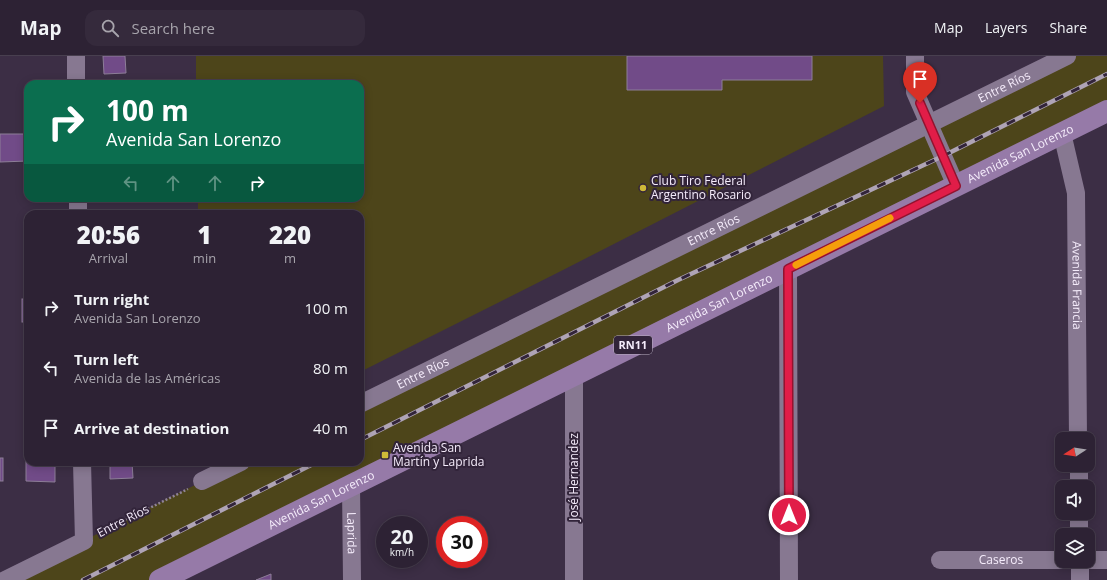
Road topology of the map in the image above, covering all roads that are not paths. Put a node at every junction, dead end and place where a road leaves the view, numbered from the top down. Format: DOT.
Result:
graph roads {
  1 [pos="76,56"];
  2 [pos="915,56"];
  3 [pos="1066,56"];
  4 [pos="76,80"];
  5 [pos="1107,111"];
  6 [pos="929,124"];
  7 [pos="1062,133"];
  8 [pos="956,186"];
  9 [pos="788,269"];
  10 [pos="574,374"];
  11 [pos="364,402"];
  12 [pos="1078,432"];
  13 [pos="82,466"];
  14 [pos="233,466"];
  15 [pos="202,481"];
  16 [pos="351,485"];
  17 [pos="940,560"];
  18 [pos="1055,560"];
  19 [pos="1095,560"];
  20 [pos="1107,560"];
  21 [pos="1080,568"];
  22 [pos="5,580"];
  23 [pos="160,580"];
  24 [pos="352,580"];
  25 [pos="574,580"];
  26 [pos="789,580"];
  27 [pos="1080,580"];
  1 -- 4 [label="street"];
  2 -- 6 [label="street"];
  3 -- 6 [label="street, Entre Ríos"];
  5 -- 7 [label="main road, Avenida San Lorenzo / RN11"];
  6 -- 8 [label="street"];
  6 -- 11 [label="street, Entre Ríos"];
  7 -- 8 [label="main road, Avenida San Lorenzo / RN11"];
  7 -- 12 [label="street, Avenida Francia"];
  8 -- 9 [label="main road, Avenida San Lorenzo / RN11"];
  9 -- 10 [label="main road, Avenida San Lorenzo / RN11"];
  9 -- 26 [label="street"];
  10 -- 16 [label="main road, Avenida San Lorenzo / RN11"];
  10 -- 25 [label="street, José Hernandez"];
  13 -- 22 [label="street, Entre Ríos"];
  14 -- 15 [label="street"];
  16 -- 23 [label="main road, Avenida San Lorenzo / RN11"];
  16 -- 24 [label="street, Laprida"];
  17 -- 18 [label="street, Caseros"];
  19 -- 20 [label="street"];
  21 -- 27 [label="street"];
}
